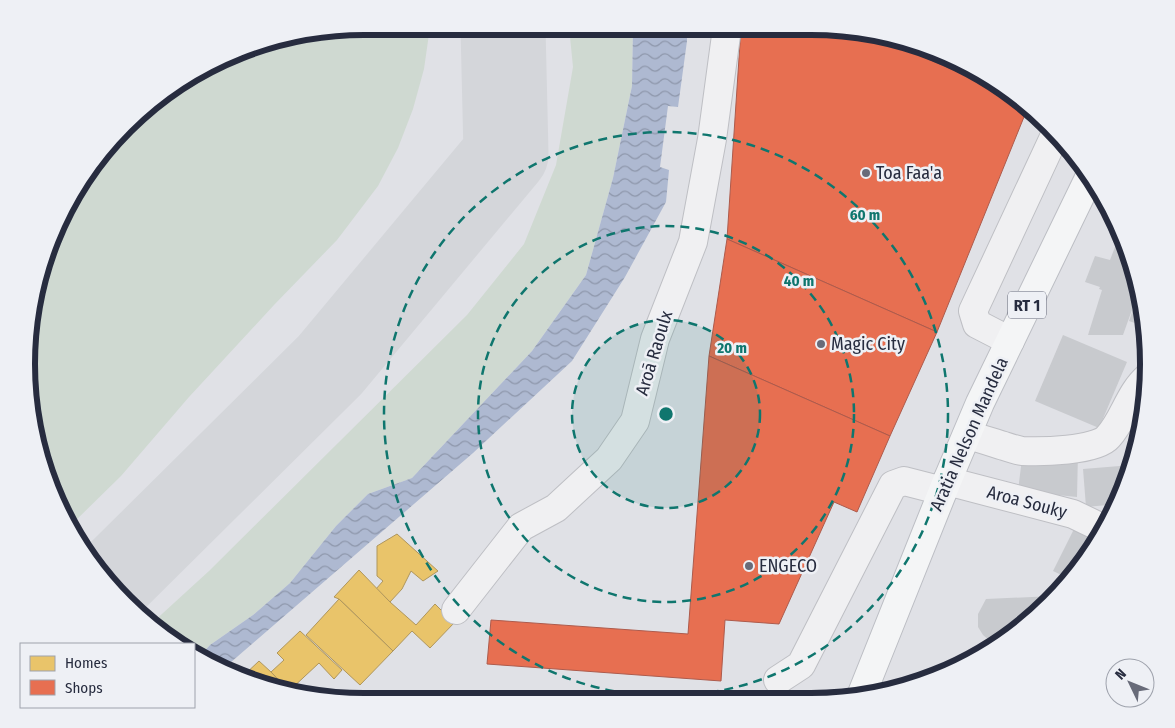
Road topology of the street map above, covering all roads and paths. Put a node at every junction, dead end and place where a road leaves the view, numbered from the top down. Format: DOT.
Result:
graph roads {
  1 [pos="725,35"];
  2 [pos="1052,141"];
  3 [pos="1086,183"];
  4 [pos="1010,342"];
  5 [pos="1139,387"];
  6 [pos="967,435"];
  7 [pos="945,486"];
  8 [pos="1097,526"];
  9 [pos="456,610"];
  10 [pos="778,680"];
  11 [pos="864,689"];
  1 -- 9 [label="street, Aroā Raoulx"];
  2 -- 4 [label="street"];
  3 -- 4 [label="main road, Aratia Nelson Mandela / RT 1"];
  4 -- 6 [label="main road, Aratia Nelson Mandela / RT 1"];
  5 -- 6 [label="street"];
  6 -- 7 [label="main road, Aratia Nelson Mandela / RT 1"];
  7 -- 8 [label="street, Aroa Souky"];
  7 -- 10 [label="street, Aroa Souky"];
  7 -- 11 [label="main road, Aratia Nelson Mandela / RT 1"];
}
